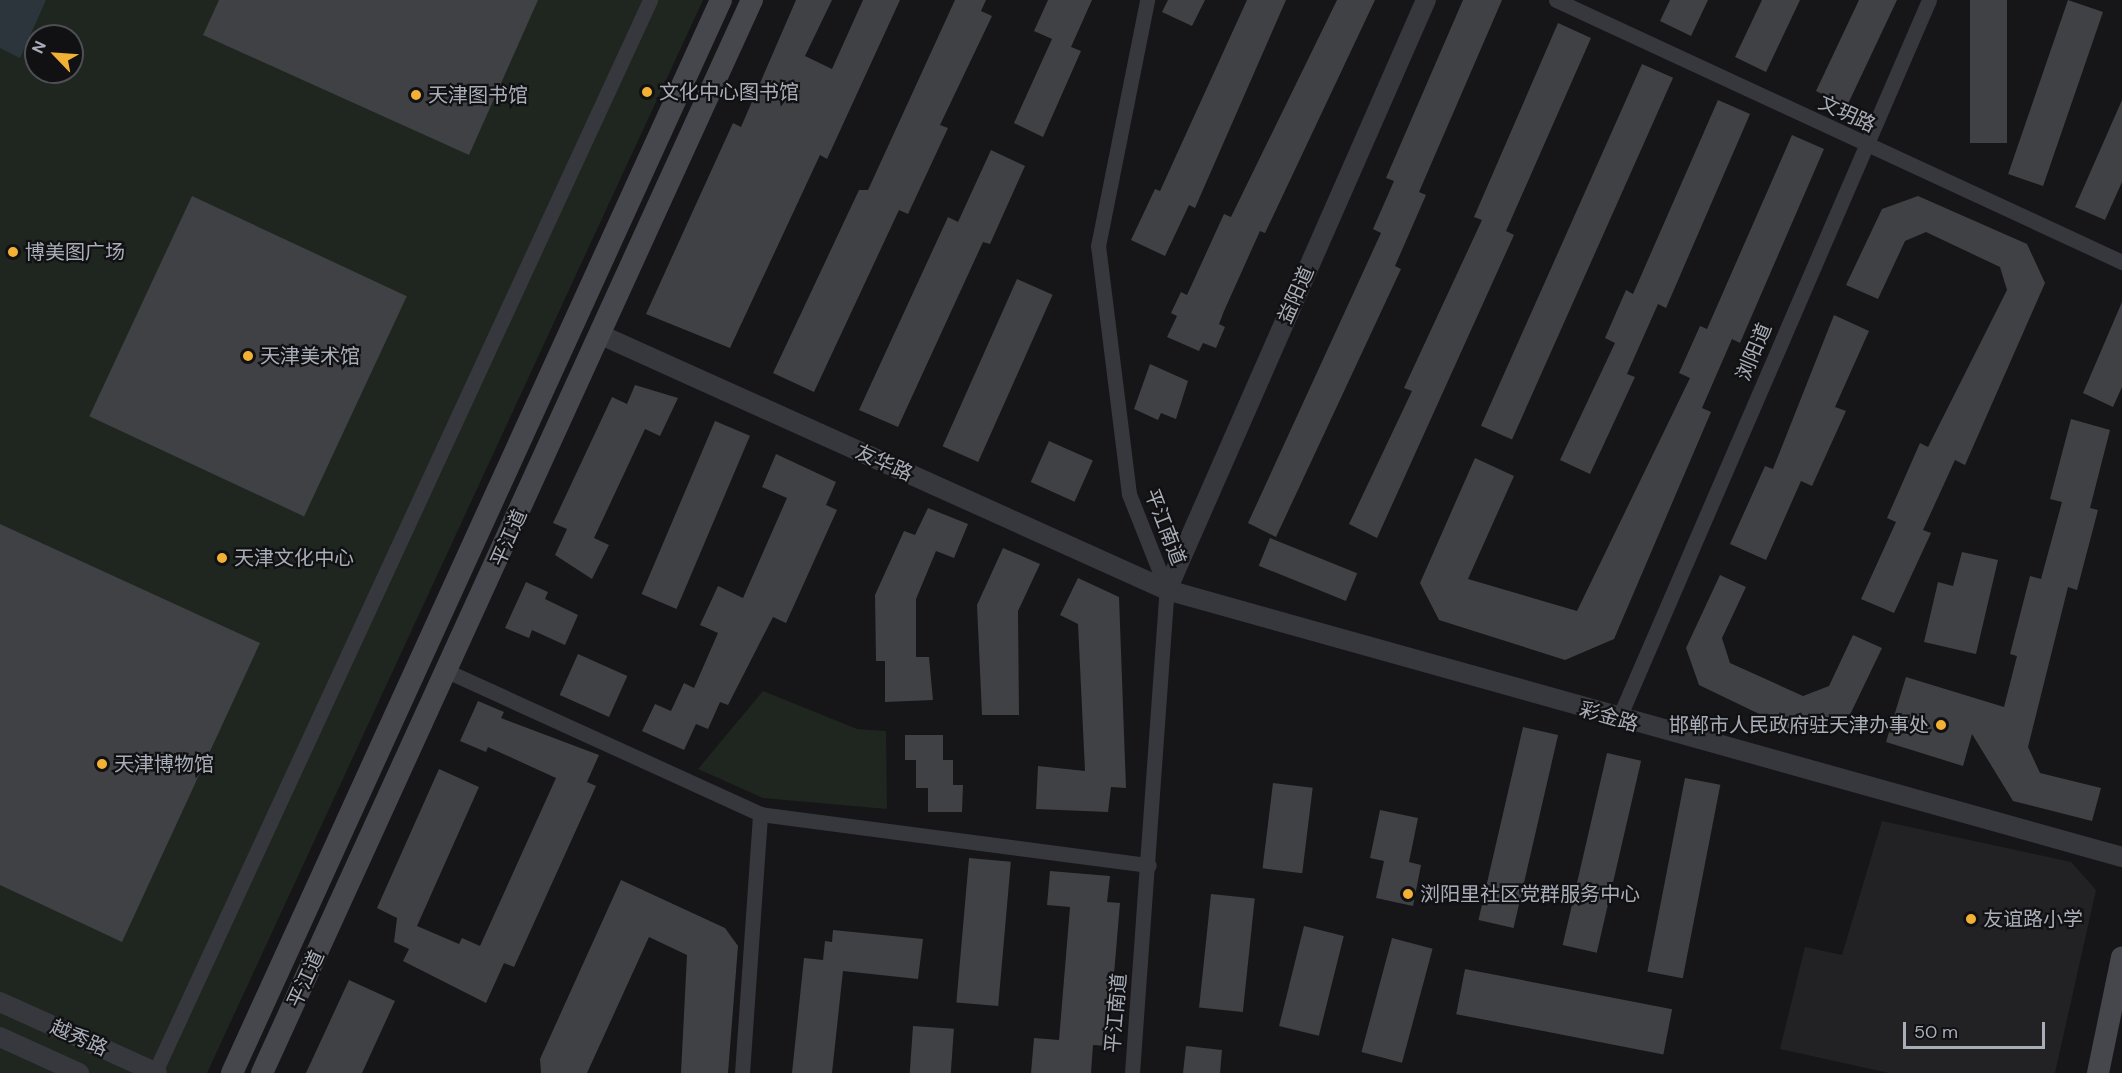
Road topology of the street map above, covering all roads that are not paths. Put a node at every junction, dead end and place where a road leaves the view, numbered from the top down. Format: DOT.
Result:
graph roads {
  1 [pos="650,0"];
  2 [pos="721,0"];
  3 [pos="752,0"];
  4 [pos="1147,0"];
  5 [pos="1425,0"];
  6 [pos="1556,0"];
  7 [pos="1929,0"];
  8 [pos="1866,147"];
  9 [pos="2122,262"];
  10 [pos="601,335"];
  11 [pos="1167,590"];
  12 [pos="449,672"];
  13 [pos="1618,720"];
  14 [pos="760,814"];
  15 [pos="2122,857"];
  16 [pos="1149,866"];
  17 [pos="2122,957"];
  18 [pos="0,1002"];
  19 [pos="0,1037"];
  20 [pos="156,1072"];
  21 [pos="79,1073"];
  22 [pos="232,1073"];
  23 [pos="262,1073"];
  24 [pos="742,1073"];
  25 [pos="1132,1073"];
  26 [pos="2098,1073"];
  1 -- 20 [label="street"];
  2 -- 22 [label="main road, 平江道"];
  3 -- 10 [label="main road, 平江道"];
  4 -- 11 [label="street, 平江南道"];
  5 -- 11 [label="street, 益阳道"];
  6 -- 8 [label="street, 文玥路"];
  7 -- 8 [label="street, 浏阳道"];
  8 -- 9 [label="street, 文玥路"];
  8 -- 13 [label="street, 浏阳道"];
  10 -- 11 [label="street, 友华路"];
  10 -- 12 [label="main road, 平江道"];
  11 -- 13 [label="street, 彩金路"];
  11 -- 16 [label="street, 平江南道"];
  12 -- 14 [label="street"];
  12 -- 23 [label="main road, 平江道"];
  13 -- 15 [label="street, 彩金路"];
  14 -- 16 [label="street"];
  14 -- 24 [label="street"];
  16 -- 25 [label="street, 平江南道"];
  17 -- 26 [label="main road"];
  18 -- 20 [label="street, 越秀路"];
  19 -- 21 [label="street, 越秀路"];
}
